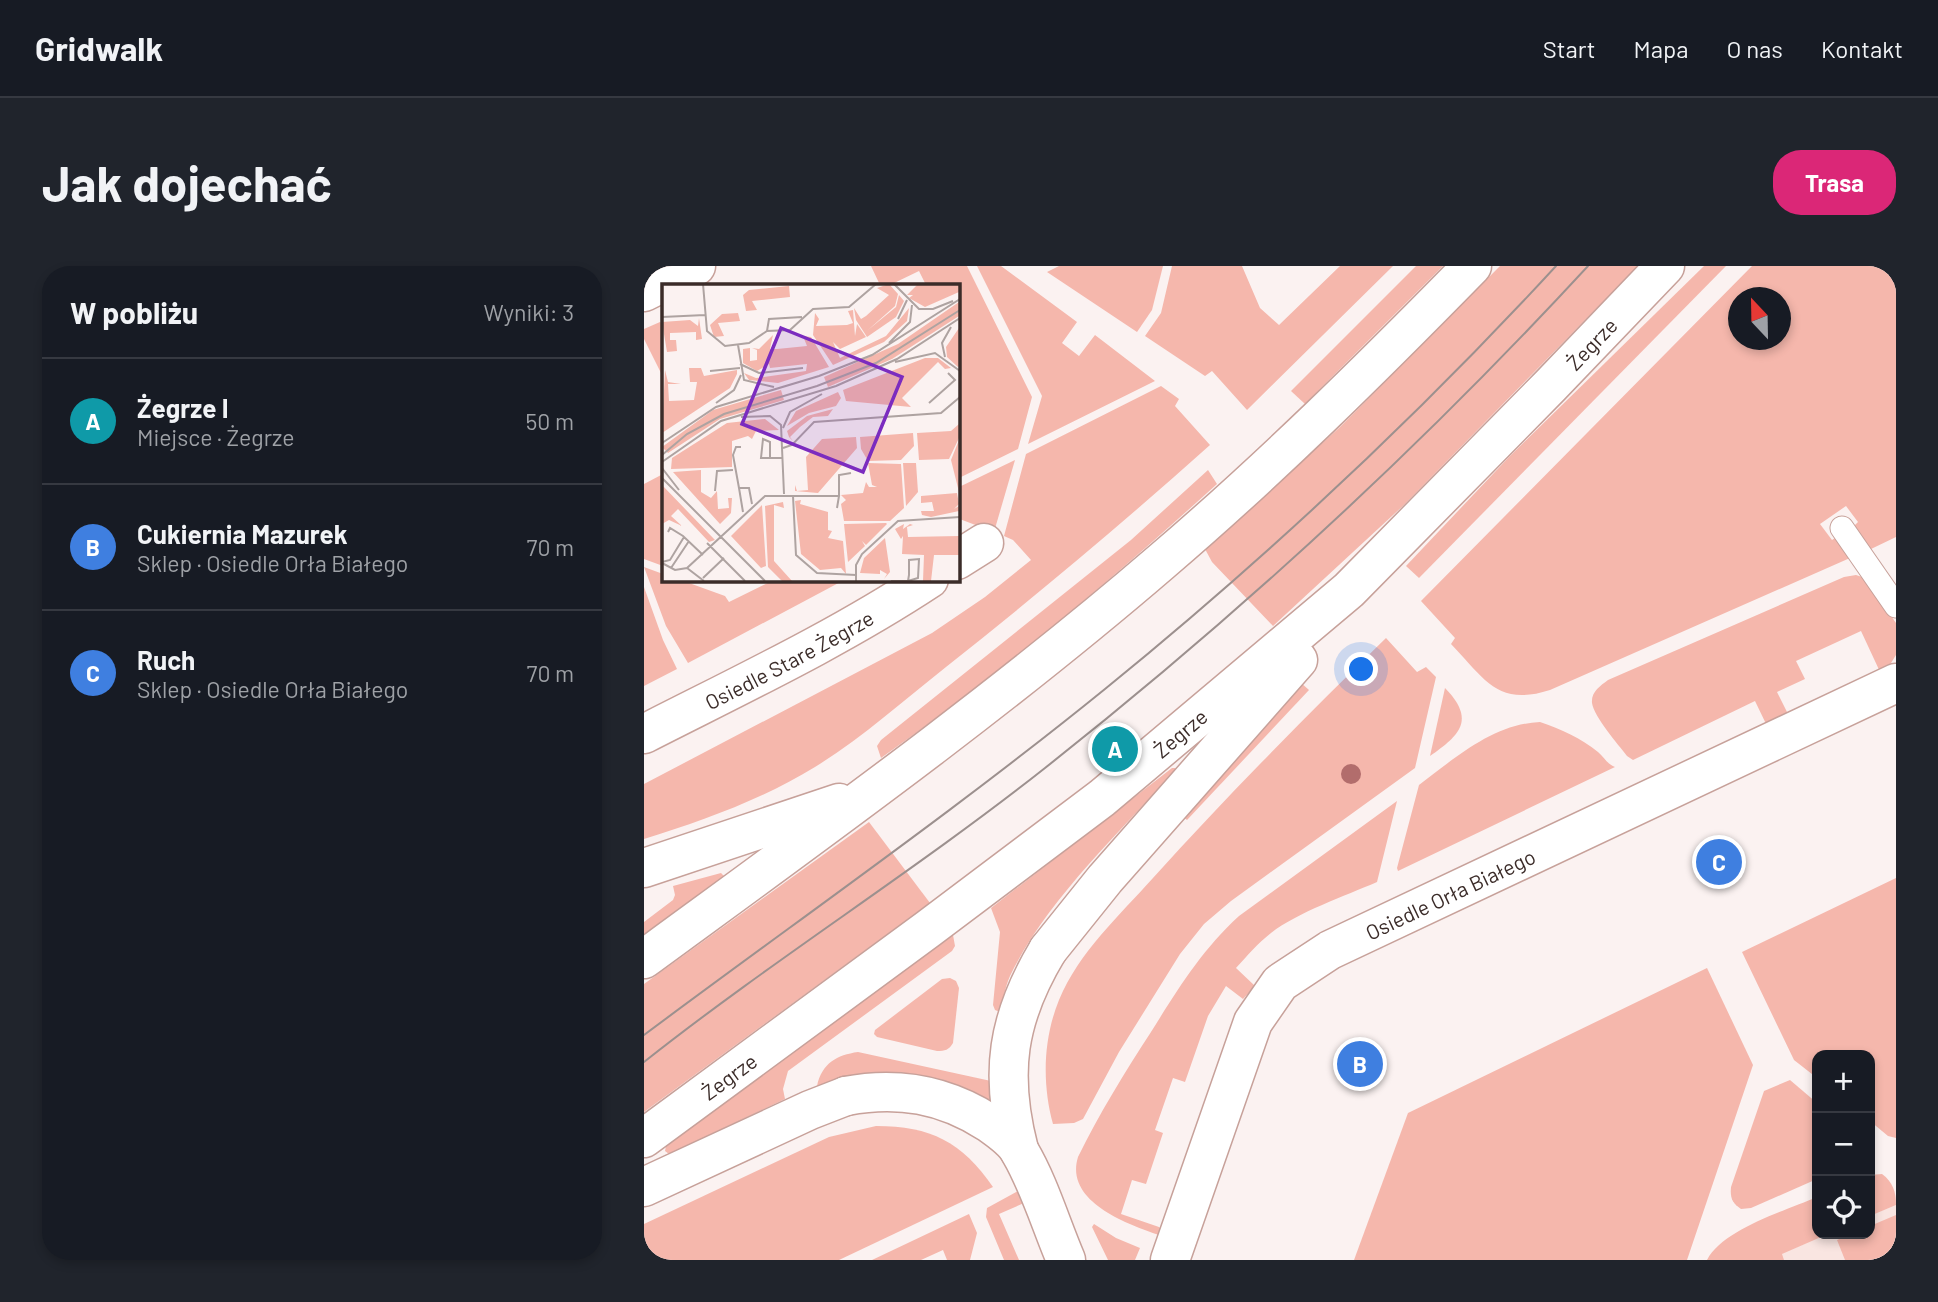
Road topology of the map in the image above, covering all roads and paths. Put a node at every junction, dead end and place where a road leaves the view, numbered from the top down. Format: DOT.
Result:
graph roads {
  1 [pos="695,266"];
  2 [pos="1472,266"];
  3 [pos="1665,266"];
  4 [pos="644,292"];
  5 [pos="1842,528"];
  6 [pos="926,581"];
  7 [pos="1349,590"];
  8 [pos="1896,606"];
  9 [pos="1896,683"];
  10 [pos="644,734"];
  11 [pos="874,791"];
  12 [pos="644,869"];
  13 [pos="644,959"];
  14 [pos="644,1138"];
  15 [pos="1019,1150"];
  16 [pos="644,1187"];
  17 [pos="1066,1260"];
  18 [pos="1170,1260"];
  1 -- 4 [label="street"];
  2 -- 11 [label="street"];
  3 -- 7 [label="street, Żegrze"];
  5 -- 8 [label="lane"];
  6 -- 10 [label="street, Osiedle Stare Żegrze"];
  7 -- 14 [label="street, Żegrze"];
  7 -- 15 [label="street"];
  9 -- 18 [label="street, Osiedle Orła Białego"];
  11 -- 12 [label="street"];
  11 -- 13 [label="street"];
  15 -- 16 [label="street"];
  15 -- 17 [label="street"];
}
